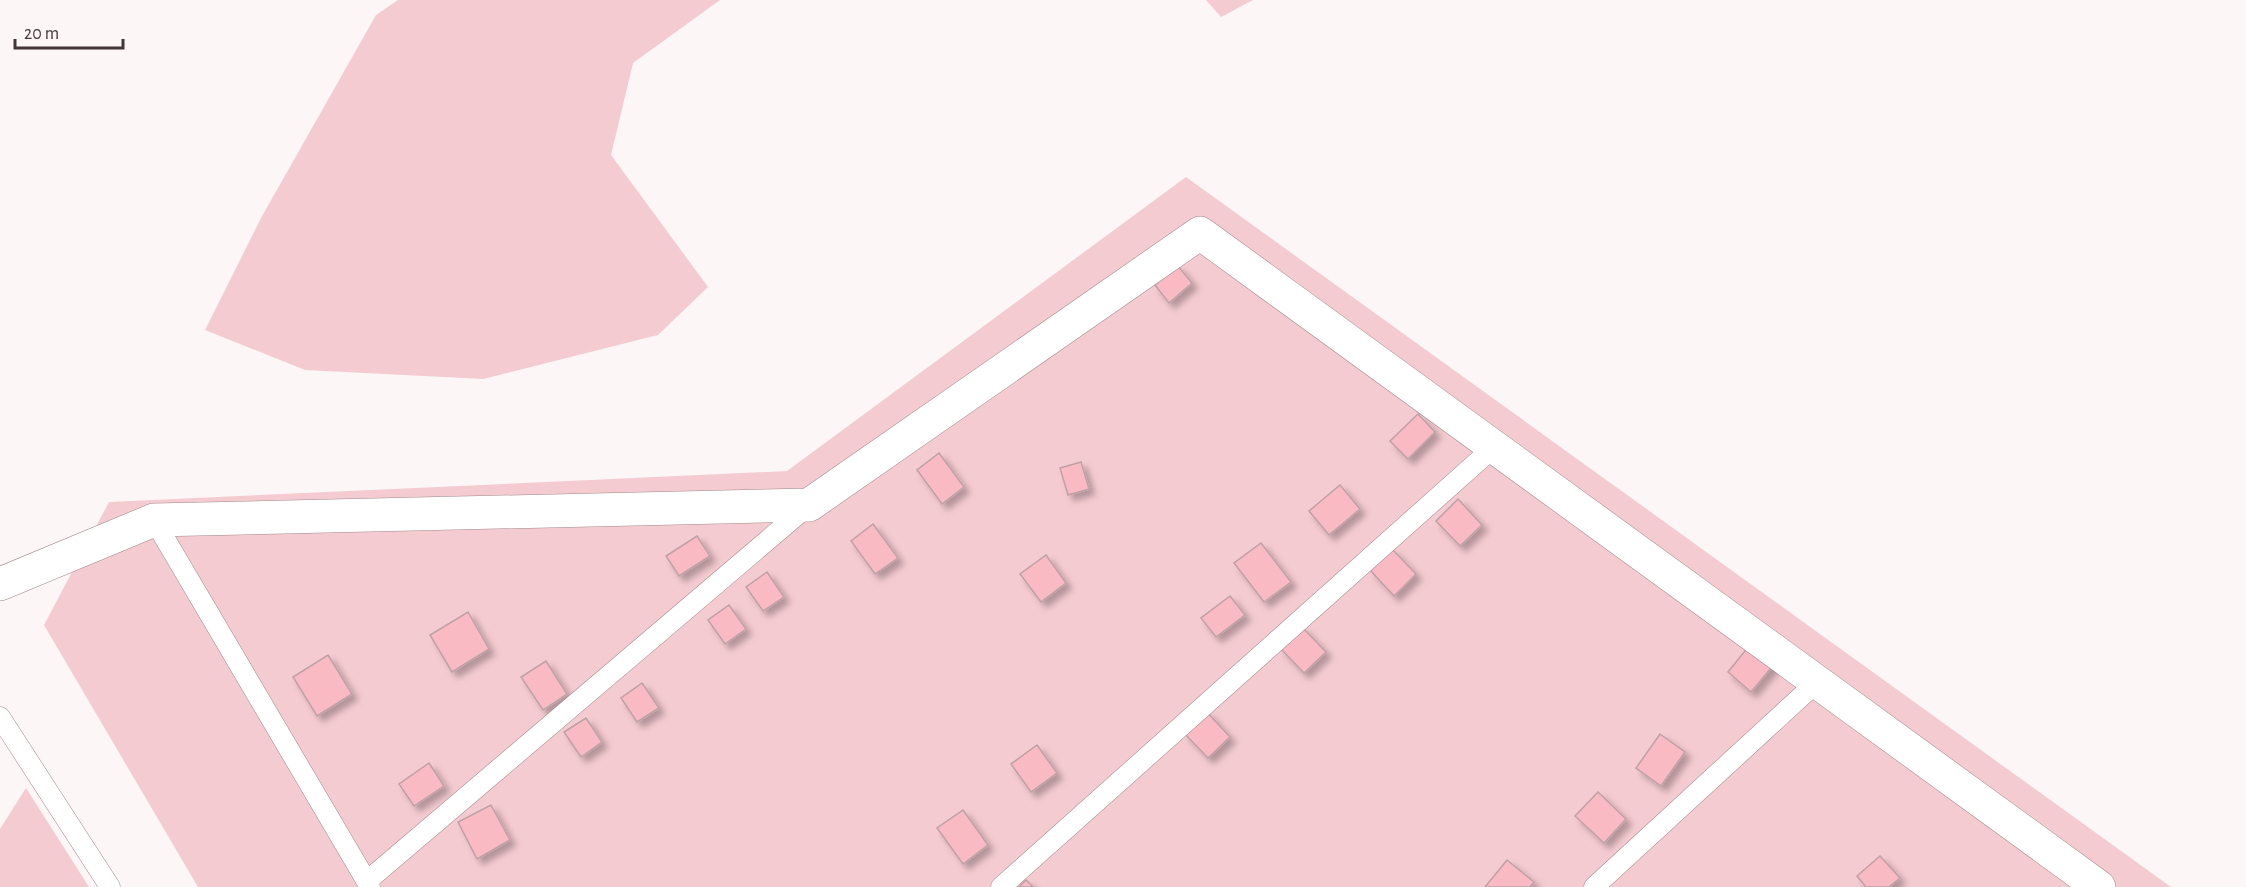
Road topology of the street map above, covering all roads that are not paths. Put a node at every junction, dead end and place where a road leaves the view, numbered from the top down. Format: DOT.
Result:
graph roads {
  1 [pos="1494,447"];
  2 [pos="809,504"];
  3 [pos="154,520"];
  4 [pos="0,584"];
  5 [pos="1817,682"];
  6 [pos="0,717"];
  7 [pos="369,884"];
  8 [pos="110,887"];
  9 [pos="1001,887"];
  10 [pos="1594,887"];
  11 [pos="2099,887"];
  1 -- 2 [label="street"];
  1 -- 5 [label="street"];
  1 -- 9 [label="lane"];
  2 -- 3 [label="street"];
  2 -- 7 [label="lane"];
  3 -- 4 [label="street"];
  3 -- 7 [label="lane"];
  5 -- 10 [label="lane"];
  5 -- 11 [label="street"];
  6 -- 8 [label="lane"];
}
